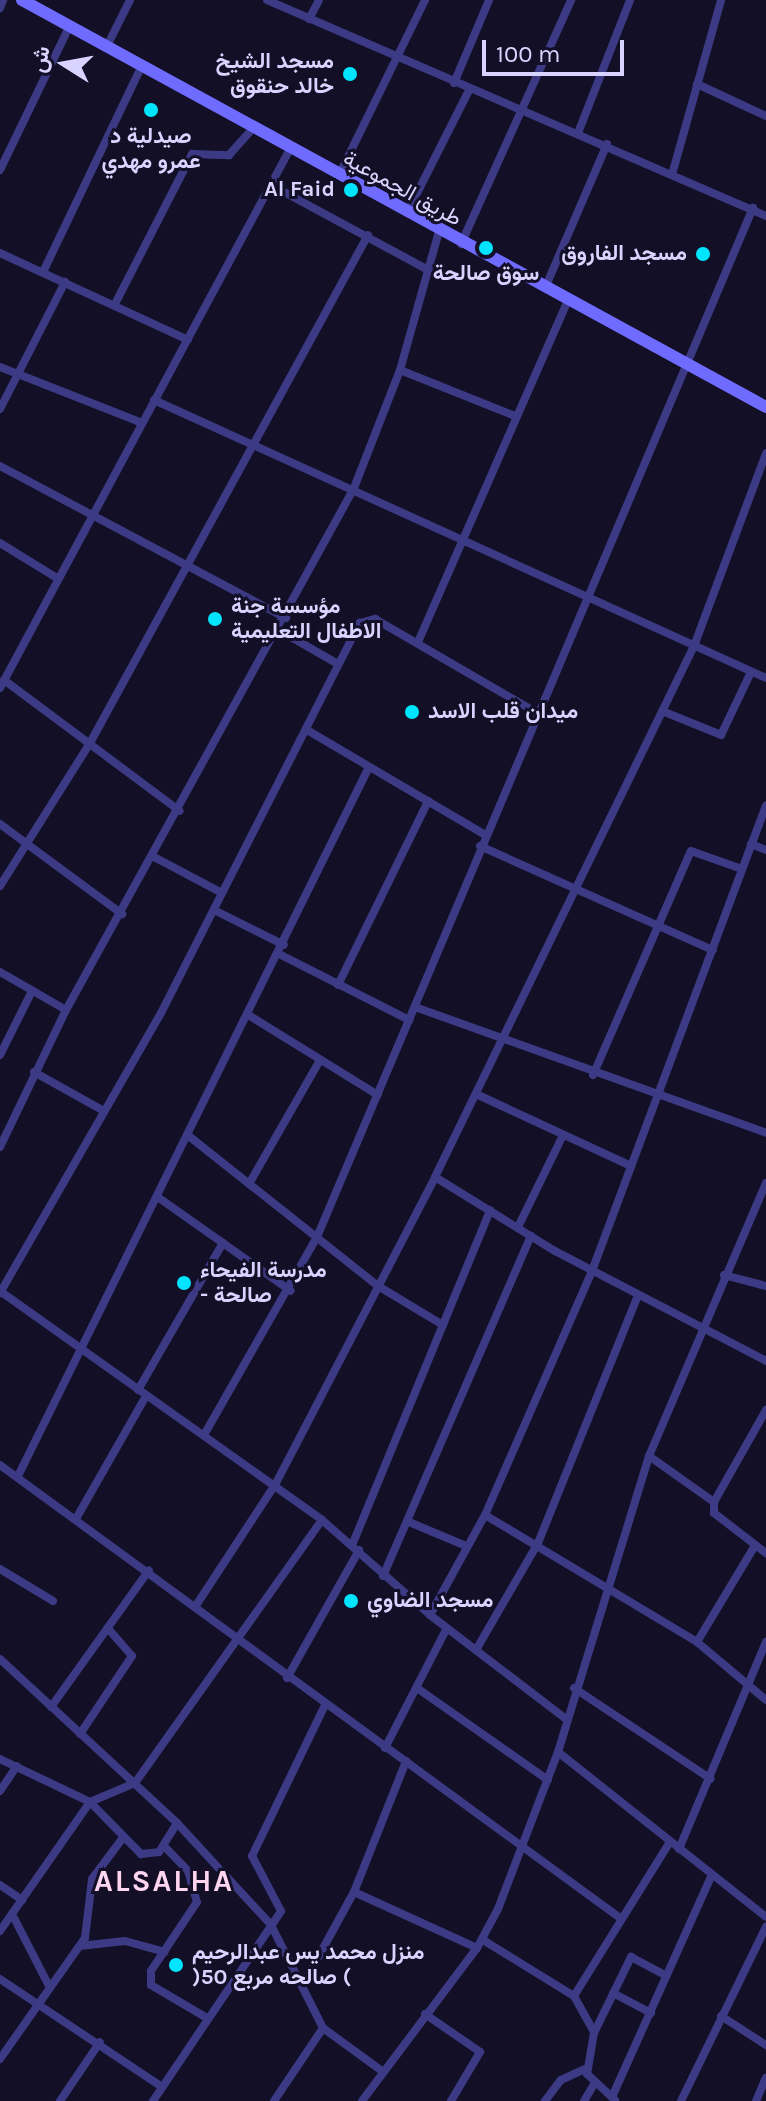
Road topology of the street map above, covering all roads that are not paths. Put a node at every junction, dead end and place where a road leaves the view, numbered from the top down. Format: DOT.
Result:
graph roads {
  1 [pos="3,0"];
  2 [pos="22,0"];
  3 [pos="130,0"];
  4 [pos="267,0"];
  5 [pos="319,0"];
  6 [pos="425,0"];
  7 [pos="489,0"];
  8 [pos="571,0"];
  9 [pos="630,0"];
  10 [pos="721,0"];
  11 [pos="0,8"];
  12 [pos="309,19"];
  13 [pos="69,27"];
  14 [pos="106,48"];
  15 [pos="399,57"];
  16 [pos="141,67"];
  17 [pos="454,83"];
  18 [pos="697,84"];
  19 [pos="469,90"];
  20 [pos="521,111"];
  21 [pos="766,116"];
  22 [pos="253,128"];
  23 [pos="578,133"];
  24 [pos="607,144"];
  25 [pos="290,149"];
  26 [pos="0,170"];
  27 [pos="673,171"];
  28 [pos="338,176"];
  29 [pos="271,185"];
  30 [pos="753,208"];
  31 [pos="407,214"];
  32 [pos="766,216"];
  33 [pos="439,231"];
  34 [pos="368,235"];
  35 [pos="461,244"];
  36 [pos="0,253"];
  37 [pos="428,270"];
  38 [pos="43,272"];
  39 [pos="65,282"];
  40 [pos="545,288"];
  41 [pos="568,301"];
  42 [pos="115,304"];
  43 [pos="188,340"];
  44 [pos="686,364"];
  45 [pos="0,367"];
  46 [pos="400,370"];
  47 [pos="18,374"];
  48 [pos="154,400"];
  49 [pos="766,407"];
  50 [pos="0,409"];
  51 [pos="515,416"];
  52 [pos="142,423"];
  53 [pos="257,442"];
  54 [pos="766,453"];
  55 [pos="0,466"];
  56 [pos="354,488"];
  57 [pos="90,517"];
  58 [pos="462,538"];
  59 [pos="0,543"];
  60 [pos="186,565"];
  61 [pos="57,578"];
  62 [pos="588,594"];
  63 [pos="286,618"];
  64 [pos="279,630"];
  65 [pos="418,642"];
  66 [pos="694,646"];
  67 [pos="338,664"];
  68 [pos="751,672"];
  69 [pos="766,678"];
  70 [pos="2,684"];
  71 [pos="662,711"];
  72 [pos="537,713"];
  73 [pos="307,730"];
  74 [pos="90,743"];
  75 [pos="369,767"];
  76 [pos="428,801"];
  77 [pos="766,805"];
  78 [pos="180,811"];
  79 [pos="0,824"];
  80 [pos="485,835"];
  81 [pos="27,843"];
  82 [pos="751,844"];
  83 [pos="480,846"];
  84 [pos="766,850"];
  85 [pos="154,857"];
  86 [pos="742,869"];
  87 [pos="0,886"];
  88 [pos="577,888"];
  89 [pos="222,893"];
  90 [pos="214,910"];
  91 [pos="122,914"];
  92 [pos="658,925"];
  93 [pos="284,945"];
  94 [pos="713,950"];
  95 [pos="281,955"];
  96 [pos="0,972"];
  97 [pos="338,985"];
  98 [pos="32,991"];
  99 [pos="415,1007"];
  100 [pos="66,1010"];
  101 [pos="250,1016"];
  102 [pos="409,1020"];
  103 [pos="501,1038"];
  104 [pos="0,1055"];
  105 [pos="320,1060"];
  106 [pos="34,1072"];
  107 [pos="593,1075"];
  108 [pos="476,1094"];
  109 [pos="378,1095"];
  110 [pos="661,1098"];
  111 [pos="104,1111"];
  112 [pos="766,1133"];
  113 [pos="563,1135"];
  114 [pos="190,1137"];
  115 [pos="0,1147"];
  116 [pos="631,1166"];
  117 [pos="435,1177"];
  118 [pos="766,1183"];
  119 [pos="249,1184"];
  120 [pos="159,1198"];
  121 [pos="490,1210"];
  122 [pos="518,1227"];
  123 [pos="531,1236"];
  124 [pos="317,1237"];
  125 [pos="223,1243"];
  126 [pos="592,1271"];
  127 [pos="724,1275"];
  128 [pos="378,1286"];
  129 [pos="766,1286"];
  130 [pos="291,1291"];
  131 [pos="0,1292"];
  132 [pos="638,1296"];
  133 [pos="443,1325"];
  134 [pos="701,1329"];
  135 [pos="80,1350"];
  136 [pos="766,1361"];
  137 [pos="142,1393"];
  138 [pos="766,1410"];
  139 [pos="204,1435"];
  140 [pos="649,1456"];
  141 [pos="0,1465"];
  142 [pos="18,1476"];
  143 [pos="275,1485"];
  144 [pos="714,1502"];
  145 [pos="485,1515"];
  146 [pos="77,1517"];
  147 [pos="322,1520"];
  148 [pos="409,1522"];
  149 [pos="538,1543"];
  150 [pos="466,1546"];
  151 [pos="356,1547"];
  152 [pos="754,1547"];
  153 [pos="766,1553"];
  154 [pos="0,1569"];
  155 [pos="149,1570"];
  156 [pos="383,1576"];
  157 [pos="607,1584"];
  158 [pos="53,1601"];
  159 [pos="197,1604"];
  160 [pos="430,1615"];
  161 [pos="108,1628"];
  162 [pos="447,1628"];
  163 [pos="242,1639"];
  164 [pos="697,1642"];
  165 [pos="766,1642"];
  166 [pos="476,1650"];
  167 [pos="0,1659"];
  168 [pos="287,1678"];
  169 [pos="751,1683"];
  170 [pos="417,1688"];
  171 [pos="574,1688"];
  172 [pos="766,1700"];
  173 [pos="51,1707"];
  174 [pos="324,1707"];
  175 [pos="566,1719"];
  176 [pos="80,1734"];
  177 [pos="385,1748"];
  178 [pos="558,1752"];
  179 [pos="0,1759"];
  180 [pos="406,1761"];
  181 [pos="17,1766"];
  182 [pos="711,1779"];
  183 [pos="548,1780"];
  184 [pos="135,1783"];
  185 [pos="0,1791"];
  186 [pos="90,1802"];
  187 [pos="177,1823"];
  188 [pos="122,1839"];
  189 [pos="525,1842"];
  190 [pos="670,1842"];
  191 [pos="165,1847"];
  192 [pos="679,1849"];
  193 [pos="712,1875"];
  194 [pos="0,1885"];
  195 [pos="354,1892"];
  196 [pos="22,1900"];
  197 [pos="12,1914"];
  198 [pos="766,1917"];
  199 [pos="620,1918"];
  200 [pos="271,1925"];
  201 [pos="766,1927"];
  202 [pos="0,1931"];
  203 [pos="480,1944"];
  204 [pos="80,1946"];
  205 [pos="165,1952"];
  206 [pos="666,1976"];
  207 [pos="0,1979"];
  208 [pos="303,1985"];
  209 [pos="49,1986"];
  210 [pos="613,1993"];
  211 [pos="574,1996"];
  212 [pos="38,2001"];
  213 [pos="651,2013"];
  214 [pos="425,2014"];
  215 [pos="721,2016"];
  216 [pos="207,2018"];
  217 [pos="323,2028"];
  218 [pos="594,2033"];
  219 [pos="100,2042"];
  220 [pos="766,2045"];
  221 [pos="0,2059"];
  222 [pos="585,2069"];
  223 [pos="382,2071"];
  224 [pos="766,2078"];
  225 [pos="595,2083"];
  226 [pos="162,2087"];
  227 [pos="614,2099"];
  228 [pos="60,2101"];
  229 [pos="153,2101"];
  230 [pos="274,2101"];
  231 [pos="362,2101"];
  232 [pos="451,2101"];
  233 [pos="545,2101"];
  234 [pos="584,2101"];
  235 [pos="681,2101"];
  236 [pos="756,2101"];
  1 -- 11 [label="street"];
  2 -- 13 [label="main road, طريق الجموعية"];
  3 -- 14 [label="street"];
  4 -- 12 [label="street"];
  5 -- 12 [label="street"];
  6 -- 15 [label="street"];
  7 -- 17 [label="street"];
  8 -- 20 [label="street"];
  9 -- 23 [label="street"];
  10 -- 18 [label="street"];
  12 -- 15 [label="street"];
  13 -- 14 [label="main road, طريق الجموعية"];
  13 -- 26 [label="street"];
  14 -- 16 [label="main road, طريق الجموعية"];
  15 -- 17 [label="street"];
  15 -- 28 [label="street"];
  16 -- 22 [label="main road, طريق الجموعية"];
  16 -- 38 [label="street"];
  17 -- 19 [label="street"];
  18 -- 21 [label="street"];
  18 -- 27 [label="street"];
  19 -- 20 [label="street"];
  19 -- 31 [label="street"];
  20 -- 23 [label="street"];
  20 -- 35 [label="street"];
  22 -- 25 [label="main road, طريق الجموعية"];
  22 -- 42 [label="street"];
  23 -- 24 [label="street"];
  24 -- 27 [label="street"];
  24 -- 40 [label="street"];
  25 -- 28 [label="main road, طريق الجموعية"];
  25 -- 29 [label="street"];
  27 -- 30 [label="street"];
  28 -- 31 [label="main road, طريق الجموعية"];
  29 -- 34 [label="street"];
  29 -- 43 [label="street"];
  30 -- 32 [label="street"];
  30 -- 44 [label="street"];
  31 -- 33 [label="main road, طريق الجموعية"];
  33 -- 35 [label="main road, طريق الجموعية"];
  33 -- 37 [label="street"];
  34 -- 37 [label="street"];
  34 -- 53 [label="street"];
  35 -- 40 [label="main road, طريق الجموعية"];
  36 -- 38 [label="street"];
  37 -- 46 [label="street"];
  38 -- 39 [label="street"];
  39 -- 42 [label="street"];
  39 -- 47 [label="street"];
  40 -- 41 [label="main road, طريق الجموعية"];
  41 -- 44 [label="main road, طريق الجموعية"];
  41 -- 51 [label="street"];
  42 -- 43 [label="street"];
  43 -- 48 [label="street"];
  44 -- 49 [label="main road, طريق الجموعية"];
  44 -- 62 [label="street"];
  45 -- 47 [label="street"];
  46 -- 51 [label="street"];
  46 -- 56 [label="street"];
  47 -- 50 [label="street"];
  47 -- 52 [label="street"];
  48 -- 52 [label="street"];
  48 -- 53 [label="street"];
  51 -- 58 [label="street"];
  52 -- 57 [label="street"];
  53 -- 56 [label="street"];
  53 -- 60 [label="street"];
  54 -- 66 [label="street"];
  55 -- 57 [label="street"];
  56 -- 58 [label="street"];
  56 -- 63 [label="street"];
  57 -- 60 [label="street"];
  57 -- 61 [label="street"];
  58 -- 62 [label="street"];
  58 -- 65 [label="street"];
  59 -- 61 [label="street"];
  60 -- 63 [label="street"];
  60 -- 74 [label="street"];
  61 -- 70 [label="street"];
  62 -- 66 [label="street"];
  62 -- 72 [label="street"];
  63 -- 64 [label="street"];
  64 -- 67 [label="street"];
  64 -- 78 [label="street"];
  65 -- 67 [label="street"];
  65 -- 72 [label="street"];
  66 -- 68 [label="street"];
  66 -- 71 [label="street"];
  67 -- 73 [label="street"];
  68 -- 69 [label="street"];
  68 -- 71 [label="street"];
  70 -- 74 [label="street"];
  71 -- 88 [label="street"];
  72 -- 80 [label="street"];
  73 -- 75 [label="street"];
  73 -- 89 [label="street"];
  74 -- 78 [label="street"];
  74 -- 81 [label="street"];
  75 -- 76 [label="street"];
  75 -- 93 [label="street"];
  76 -- 80 [label="street"];
  76 -- 97 [label="street"];
  77 -- 82 [label="street"];
  78 -- 85 [label="street"];
  79 -- 81 [label="street"];
  80 -- 83 [label="street"];
  81 -- 87 [label="street"];
  81 -- 91 [label="street"];
  82 -- 84 [label="street"];
  82 -- 86 [label="street"];
  83 -- 88 [label="street"];
  83 -- 99 [label="street"];
  85 -- 89 [label="street"];
  85 -- 91 [label="street"];
  86 -- 92 [label="street"];
  86 -- 94 [label="street"];
  88 -- 92 [label="street"];
  88 -- 103 [label="street"];
  89 -- 90 [label="street"];
  90 -- 93 [label="street"];
  90 -- 111 [label="street"];
  91 -- 100 [label="street"];
  92 -- 94 [label="street"];
  92 -- 107 [label="street"];
  93 -- 95 [label="street"];
  94 -- 110 [label="street"];
  95 -- 97 [label="street"];
  95 -- 101 [label="street"];
  96 -- 98 [label="street"];
  97 -- 102 [label="street"];
  98 -- 100 [label="street"];
  98 -- 104 [label="street"];
  99 -- 102 [label="street"];
  99 -- 103 [label="street"];
  100 -- 106 [label="street"];
  101 -- 105 [label="street"];
  101 -- 114 [label="street"];
  102 -- 109 [label="street"];
  103 -- 107 [label="street"];
  103 -- 108 [label="street"];
  105 -- 109 [label="street"];
  105 -- 119 [label="street"];
  106 -- 111 [label="street"];
  106 -- 115 [label="street"];
  107 -- 110 [label="street"];
  108 -- 113 [label="street"];
  108 -- 117 [label="street"];
  109 -- 124 [label="street"];
  110 -- 112 [label="street"];
  110 -- 116 [label="street"];
  111 -- 131 [label="street"];
  113 -- 116 [label="street"];
  113 -- 122 [label="street"];
  114 -- 119 [label="street"];
  114 -- 120 [label="street"];
  116 -- 126 [label="street"];
  117 -- 121 [label="street"];
  117 -- 128 [label="street"];
  118 -- 127 [label="street"];
  119 -- 124 [label="street"];
  120 -- 125 [label="street"];
  120 -- 135 [label="street"];
  121 -- 122 [label="street"];
  121 -- 133 [label="street"];
  122 -- 123 [label="street"];
  123 -- 126 [label="street"];
  123 -- 148 [label="street"];
  124 -- 128 [label="street"];
  124 -- 130 [label="street"];
  125 -- 130 [label="street"];
  125 -- 137 [label="street"];
  126 -- 132 [label="street"];
  126 -- 145 [label="street"];
  127 -- 129 [label="street"];
  127 -- 134 [label="street"];
  128 -- 133 [label="street"];
  128 -- 143 [label="street"];
  130 -- 139 [label="street"];
  131 -- 135 [label="street"];
  132 -- 134 [label="street"];
  132 -- 149 [label="street"];
  133 -- 151 [label="street"];
  134 -- 136 [label="street"];
  134 -- 140 [label="street"];
  135 -- 137 [label="street"];
  135 -- 142 [label="street"];
  137 -- 139 [label="street"];
  137 -- 146 [label="street"];
  138 -- 144 [label="street"];
  139 -- 143 [label="street"];
  140 -- 144 [label="street"];
  140 -- 157 [label="street"];
  141 -- 142 [label="street"];
  142 -- 146 [label="street"];
  143 -- 147 [label="street"];
  143 -- 159 [label="street"];
  144 -- 152 [label="street"];
  145 -- 149 [label="street"];
  145 -- 150 [label="street"];
  146 -- 155 [label="street"];
  147 -- 151 [label="street"];
  147 -- 163 [label="street"];
  148 -- 150 [label="street"];
  148 -- 156 [label="street"];
  149 -- 157 [label="street"];
  149 -- 166 [label="street"];
  150 -- 160 [label="street"];
  151 -- 156 [label="street"];
  151 -- 168 [label="street"];
  152 -- 153 [label="street"];
  152 -- 164 [label="street"];
  154 -- 158 [label="street"];
  155 -- 159 [label="street"];
  155 -- 161 [label="street"];
  156 -- 160 [label="street"];
  157 -- 164 [label="street"];
  157 -- 171 [label="street"];
  159 -- 163 [label="street"];
  160 -- 162 [label="street"];
  161 -- 173 [label="street"];
  161 -- 176 [label="street"];
  162 -- 166 [label="street"];
  162 -- 170 [label="street"];
  163 -- 168 [label="street"];
  163 -- 184 [label="street"];
  164 -- 169 [label="street"];
  165 -- 169 [label="street"];
  166 -- 175 [label="street"];
  167 -- 173 [label="street"];
  168 -- 174 [label="street"];
  169 -- 172 [label="street"];
  169 -- 182 [label="street"];
  170 -- 177 [label="street"];
  170 -- 183 [label="street"];
  171 -- 175 [label="street"];
  171 -- 182 [label="street"];
  173 -- 176 [label="street"];
  174 -- 177 [label="street"];
  174 -- 200 [label="street"];
  175 -- 178 [label="street"];
  176 -- 184 [label="street"];
  177 -- 180 [label="street"];
  178 -- 183 [label="street"];
  178 -- 190 [label="street"];
  179 -- 181 [label="street"];
  180 -- 189 [label="street"];
  180 -- 195 [label="street"];
  181 -- 185 [label="street"];
  181 -- 186 [label="street"];
  182 -- 192 [label="street"];
  183 -- 189 [label="street"];
  184 -- 186 [label="street"];
  184 -- 187 [label="street"];
  186 -- 188 [label="street"];
  186 -- 196 [label="street"];
  187 -- 191 [label="street"];
  187 -- 200 [label="street"];
  188 -- 191 [label="street"];
  188 -- 204 [label="street"];
  189 -- 199 [label="street"];
  189 -- 203 [label="street"];
  190 -- 192 [label="street"];
  190 -- 199 [label="street"];
  191 -- 205 [label="street"];
  192 -- 193 [label="street"];
  193 -- 198 [label="street"];
  193 -- 206 [label="street"];
  194 -- 196 [label="street"];
  195 -- 203 [label="street"];
  195 -- 208 [label="street"];
  196 -- 197 [label="street"];
  197 -- 202 [label="street"];
  197 -- 209 [label="street"];
  199 -- 211 [label="street"];
  200 -- 208 [label="street"];
  200 -- 216 [label="street"];
  201 -- 215 [label="street"];
  203 -- 211 [label="street"];
  203 -- 214 [label="street"];
  204 -- 205 [label="street"];
  204 -- 209 [label="street"];
  205 -- 216 [label="street"];
  206 -- 210 [label="street"];
  206 -- 213 [label="street"];
  207 -- 212 [label="street"];
  208 -- 217 [label="street"];
  209 -- 212 [label="street"];
  210 -- 213 [label="street"];
  210 -- 218 [label="street"];
  211 -- 218 [label="street"];
  212 -- 219 [label="street"];
  212 -- 221 [label="street"];
  213 -- 227 [label="street"];
  214 -- 223 [label="street"];
  214 -- 232 [label="street"];
  215 -- 220 [label="street"];
  215 -- 235 [label="street"];
  216 -- 226 [label="street"];
  217 -- 223 [label="street"];
  217 -- 230 [label="street"];
  218 -- 222 [label="street"];
  219 -- 226 [label="street"];
  219 -- 228 [label="street"];
  222 -- 225 [label="street"];
  222 -- 233 [label="street"];
  223 -- 231 [label="street"];
  224 -- 236 [label="street"];
  225 -- 227 [label="street"];
  225 -- 234 [label="street"];
  226 -- 229 [label="street"];
}
